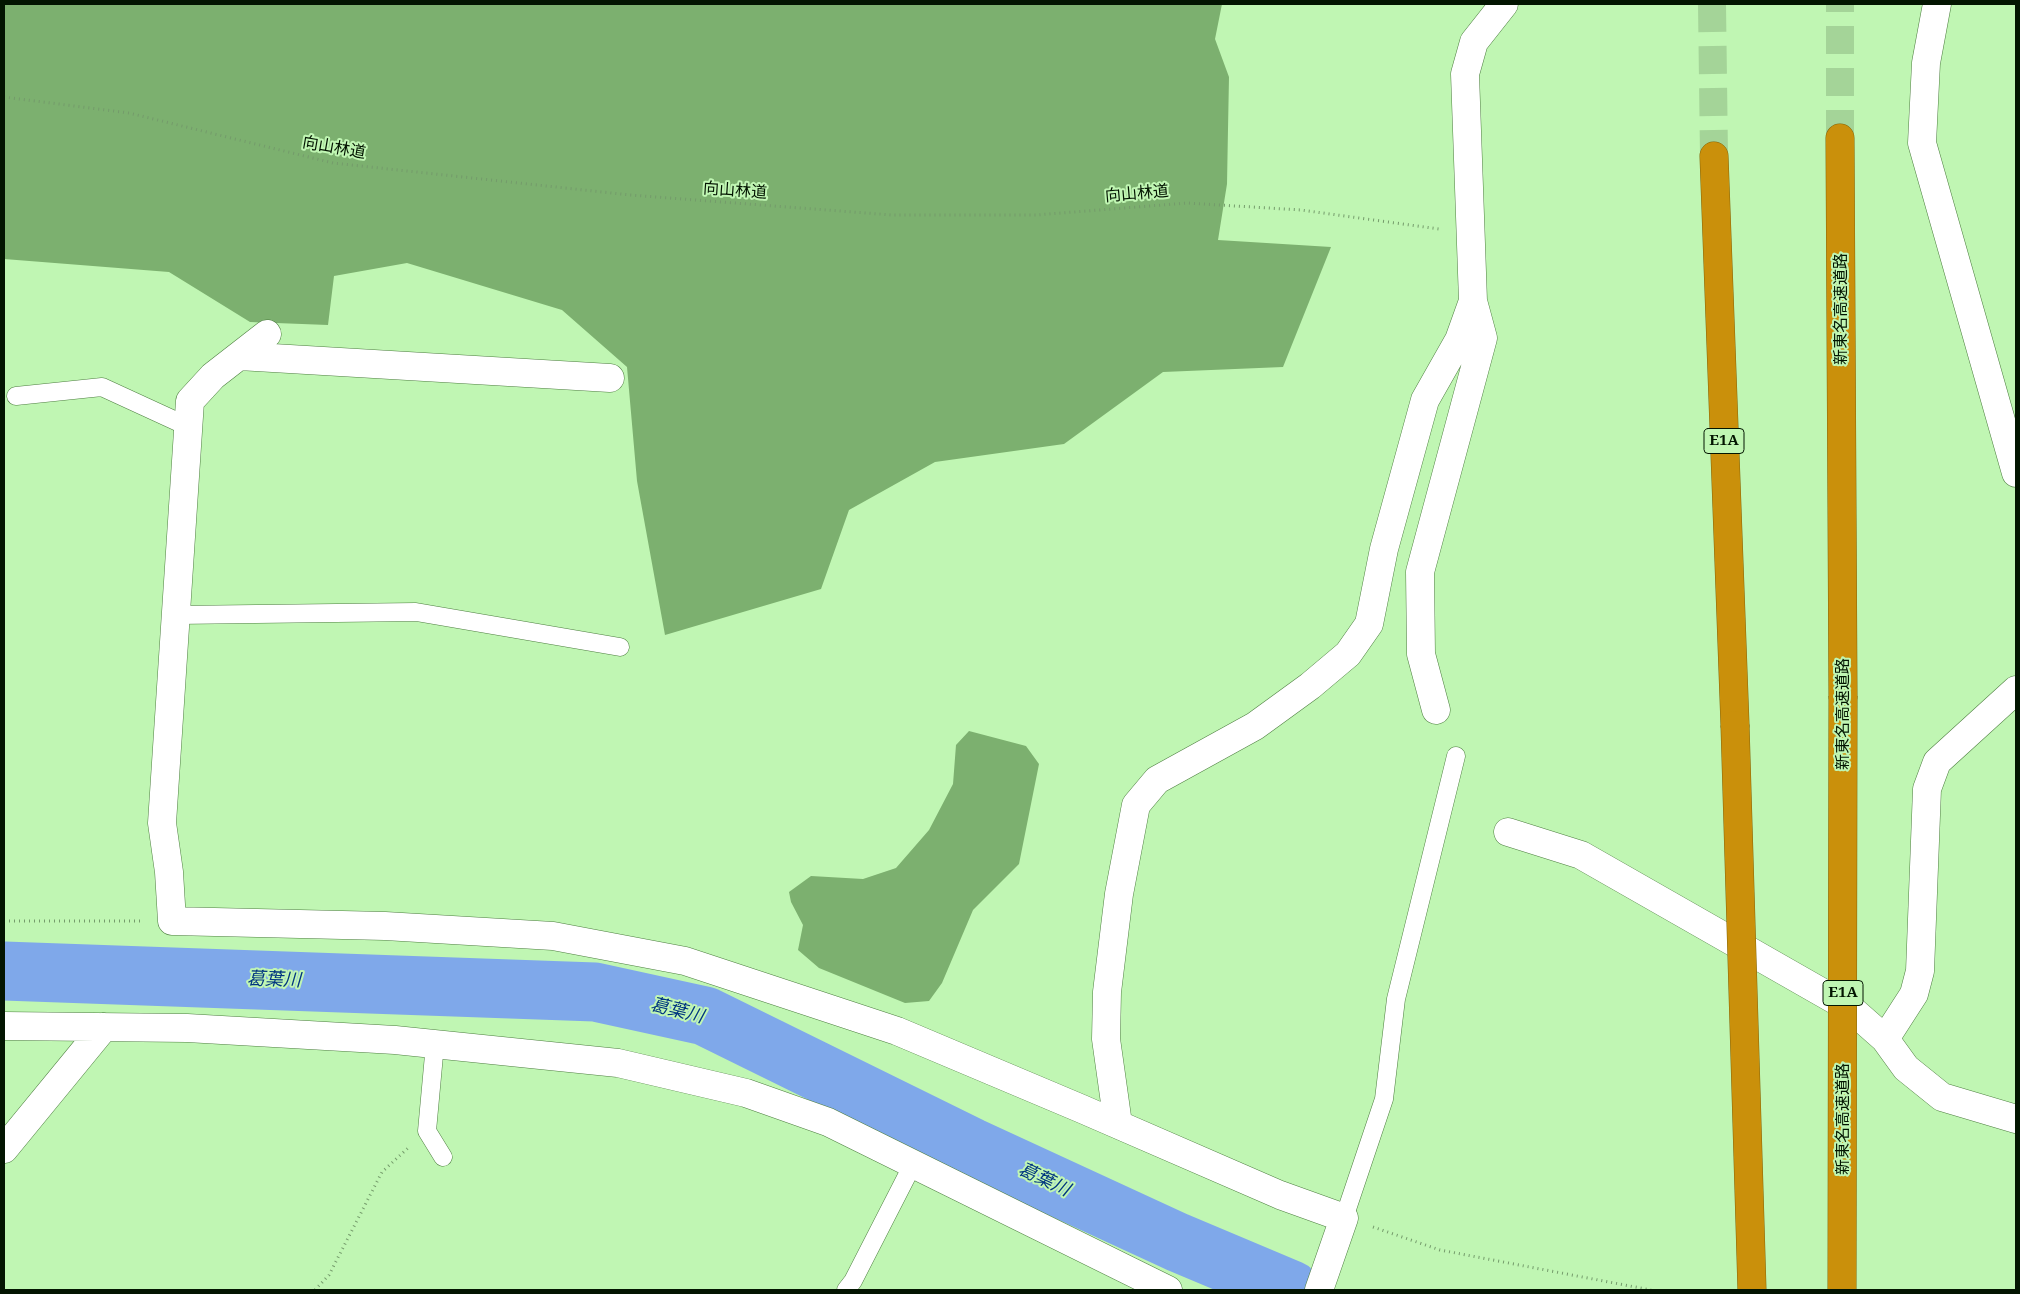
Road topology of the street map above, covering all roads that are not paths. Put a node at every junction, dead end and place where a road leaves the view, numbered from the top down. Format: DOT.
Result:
graph roads {
  1 [pos="1504,4"];
  2 [pos="1938,4"];
  3 [pos="1840,138"];
  4 [pos="1714,156"];
  5 [pos="1473,301"];
  6 [pos="267,334"];
  7 [pos="239,356"];
  8 [pos="610,378"];
  9 [pos="16,396"];
  10 [pos="189,427"];
  11 [pos="2016,473"];
  12 [pos="176,615"];
  13 [pos="620,646"];
  14 [pos="2016,690"];
  15 [pos="1436,710"];
  16 [pos="1456,756"];
  17 [pos="1508,832"];
  18 [pos="4,1026"];
  19 [pos="104,1027"];
  20 [pos="1885,1039"];
  21 [pos="435,1044"];
  22 [pos="2016,1119"];
  23 [pos="1118,1124"];
  24 [pos="4,1149"];
  25 [pos="443,1157"];
  26 [pos="913,1164"];
  27 [pos="1342,1222"];
  28 [pos="846,1290"];
  29 [pos="1168,1290"];
  30 [pos="1319,1290"];
  31 [pos="1752,1290"];
  32 [pos="1842,1290"];
  1 -- 5 [label="street"];
  2 -- 11 [label="street"];
  3 -- 32 [label="highway, 新東名高速道路 / E1A, bridge"];
  4 -- 31 [label="highway, E1A, bridge"];
  5 -- 15 [label="street"];
  5 -- 23 [label="street"];
  6 -- 7 [label="street"];
  7 -- 8 [label="street"];
  7 -- 10 [label="street"];
  9 -- 10 [label="lane"];
  10 -- 12 [label="street"];
  12 -- 13 [label="lane"];
  12 -- 23 [label="street"];
  14 -- 20 [label="street"];
  16 -- 27 [label="lane"];
  17 -- 20 [label="street"];
  18 -- 19 [label="street"];
  19 -- 21 [label="street"];
  19 -- 24 [label="street"];
  20 -- 22 [label="street"];
  21 -- 25 [label="lane"];
  21 -- 26 [label="street"];
  23 -- 27 [label="street"];
  26 -- 28 [label="lane"];
  26 -- 29 [label="street"];
  27 -- 30 [label="street"];
}
